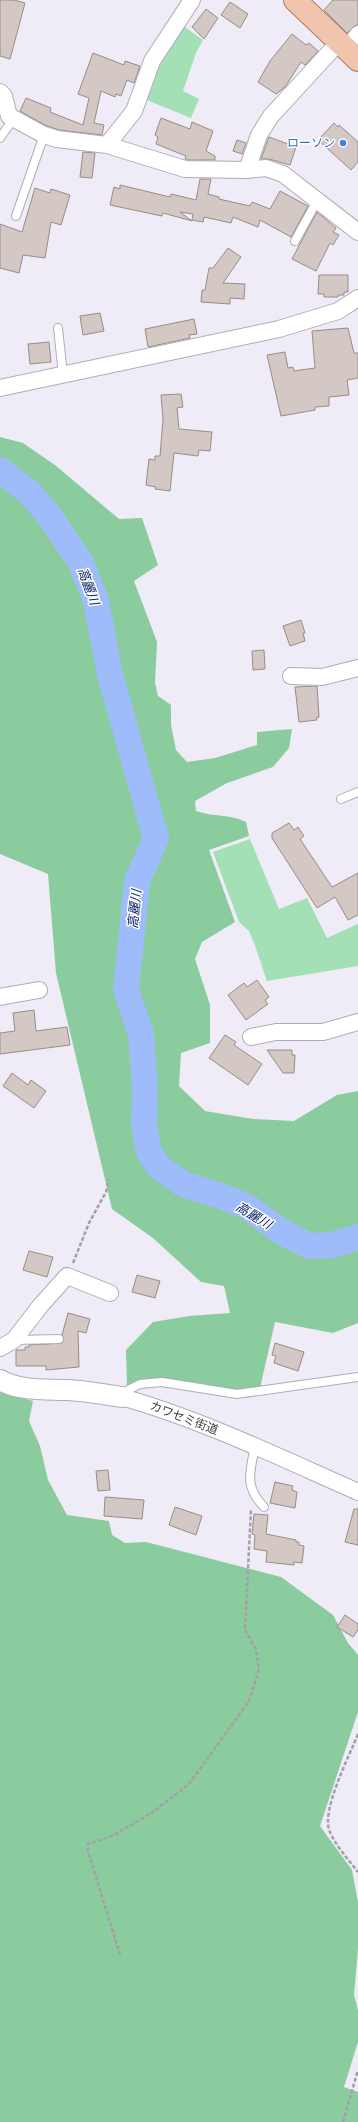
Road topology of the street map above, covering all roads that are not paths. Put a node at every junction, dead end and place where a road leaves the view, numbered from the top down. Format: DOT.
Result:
graph roads {
  1 [pos="192,0"];
  2 [pos="295,0"];
  3 [pos="351,47"];
  4 [pos="0,92"];
  5 [pos="8,115"];
  6 [pos="44,135"];
  7 [pos="0,138"];
  8 [pos="107,145"];
  9 [pos="247,170"];
  10 [pos="318,199"];
  11 [pos="16,216"];
  12 [pos="358,232"];
  13 [pos="295,241"];
  14 [pos="358,298"];
  15 [pos="58,328"];
  16 [pos="62,375"];
  17 [pos="0,388"];
  18 [pos="358,668"];
  19 [pos="291,676"];
  20 [pos="358,792"];
  21 [pos="341,799"];
  22 [pos="39,990"];
  23 [pos="0,997"];
  24 [pos="358,1022"];
  25 [pos="252,1037"];
  26 [pos="110,1293"];
  27 [pos="59,1339"];
  28 [pos="14,1340"];
  29 [pos="0,1348"];
  30 [pos="358,1377"];
  31 [pos="0,1380"];
  32 [pos="122,1397"];
  33 [pos="255,1446"];
  34 [pos="358,1492"];
  35 [pos="264,1507"];
  1 -- 8 [label="street"];
  2 -- 3 [label="main road"];
  3 -- 9 [label="street"];
  4 -- 5 [label="street"];
  5 -- 6 [label="street"];
  5 -- 7 [label="lane"];
  6 -- 8 [label="street"];
  6 -- 11 [label="lane"];
  8 -- 9 [label="street"];
  9 -- 10 [label="street"];
  10 -- 12 [label="street"];
  10 -- 13 [label="lane"];
  14 -- 16 [label="street"];
  15 -- 16 [label="lane"];
  16 -- 17 [label="street"];
  18 -- 19 [label="street"];
  20 -- 21 [label="lane"];
  22 -- 23 [label="street"];
  24 -- 25 [label="street"];
  26 -- 28 [label="street"];
  27 -- 28 [label="lane"];
  28 -- 29 [label="street"];
  30 -- 32 [label="lane"];
  31 -- 32 [label="street, カワセミ街道"];
  32 -- 33 [label="street, カワセミ街道"];
  33 -- 34 [label="street, カワセミ街道"];
  33 -- 35 [label="lane"];
}
